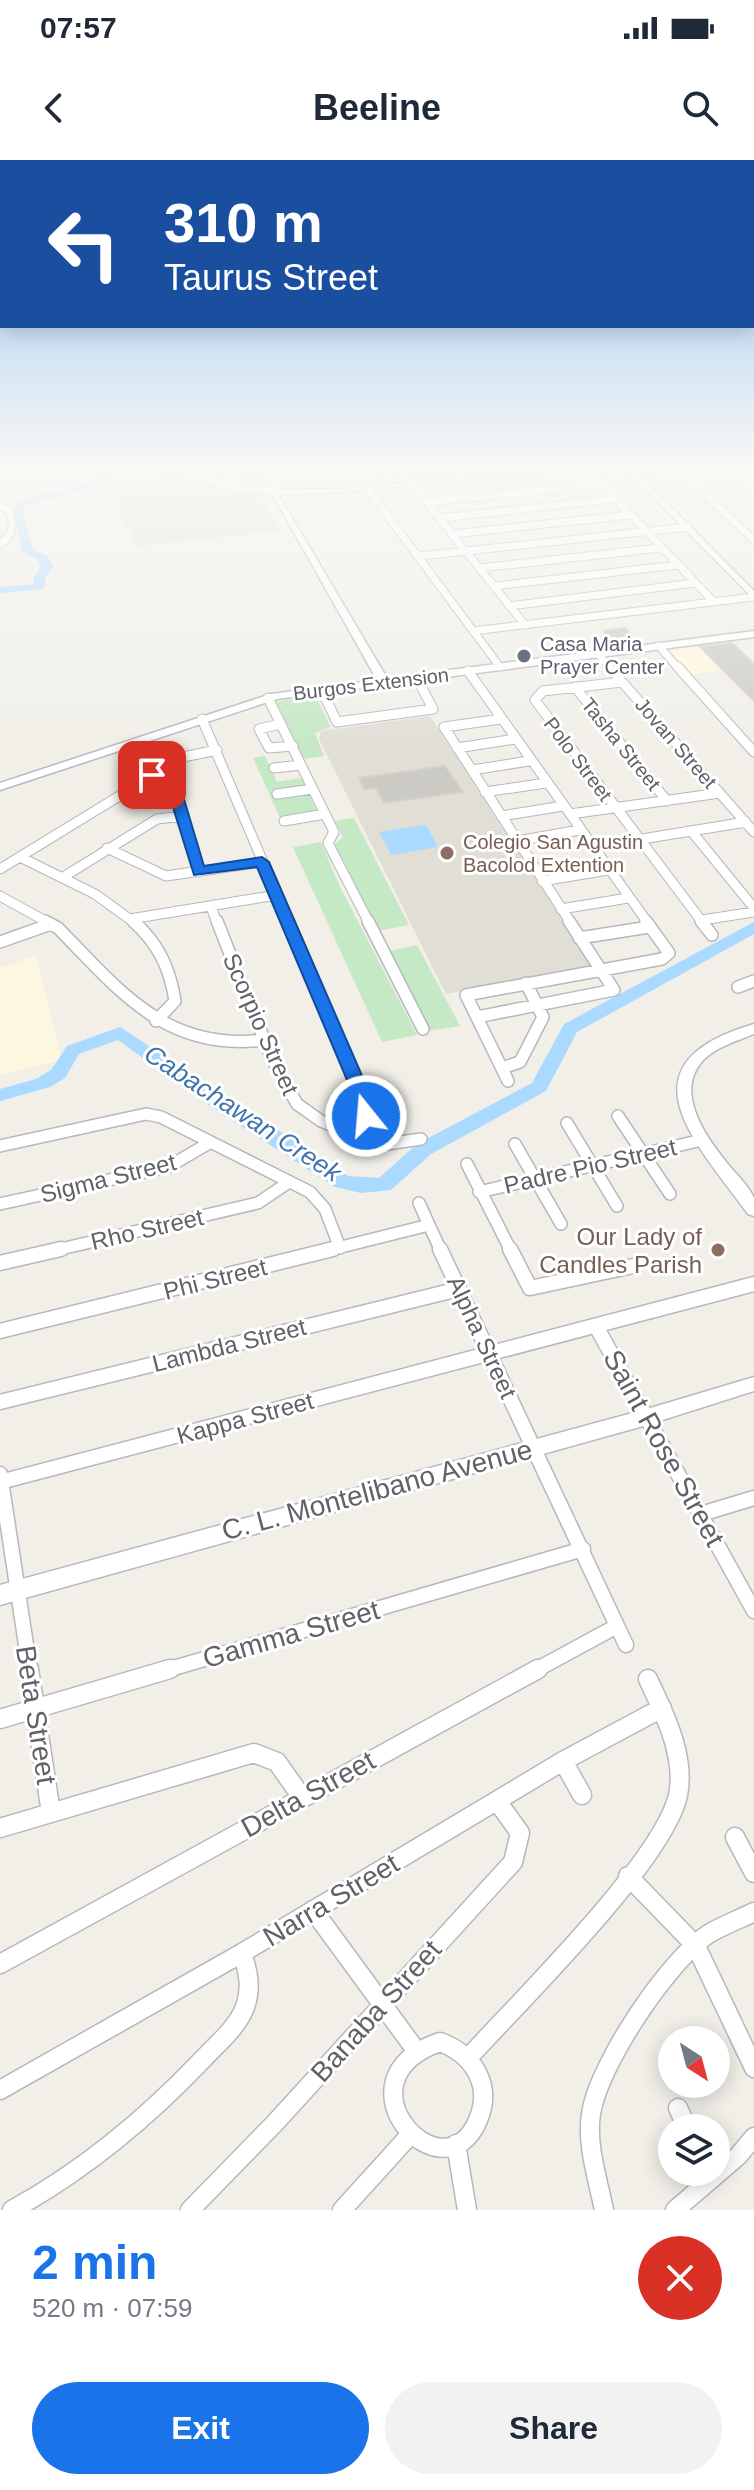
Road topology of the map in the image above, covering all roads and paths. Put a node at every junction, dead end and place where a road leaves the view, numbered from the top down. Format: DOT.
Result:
graph roads {
  1 [pos="315,564"];
  2 [pos="425,564"];
  3 [pos="477,564"];
  4 [pos="519,564"];
  5 [pos="723,564"];
  6 [pos="677,565"];
  7 [pos="480,568"];
  8 [pos="695,583"];
  9 [pos="495,586"];
  10 [pos="754,596"];
  11 [pos="714,602"];
  12 [pos="509,606"];
  13 [pos="525,625"];
  14 [pos="473,631"];
  15 [pos="754,634"];
  16 [pos="659,646"];
  17 [pos="599,655"];
  18 [pos="500,667"];
  19 [pos="468,671"];
  20 [pos="416,677"];
  21 [pos="383,681"];
  22 [pos="622,682"];
  23 [pos="575,687"];
  24 [pos="321,689"];
  25 [pos="268,698"];
  26 [pos="202,719"];
  27 [pos="501,719"];
  28 [pos="281,724"];
  29 [pos="515,739"];
  30 [pos="293,746"];
  31 [pos="457,748"];
  32 [pos="217,750"];
  33 [pos="754,752"];
  34 [pos="529,761"];
  35 [pos="301,765"];
  36 [pos="274,768"];
  37 [pos="472,770"];
  38 [pos="152,775"];
  39 [pos="546,783"];
  40 [pos="0,787"];
  41 [pos="313,789"];
  42 [pos="485,792"];
  43 [pos="720,793"];
  44 [pos="277,794"];
  45 [pos="667,801"];
  46 [pos="616,809"];
  47 [pos="566,810"];
  48 [pos="325,814"];
  49 [pos="184,816"];
  50 [pos="501,816"];
  51 [pos="284,821"];
  52 [pos="746,822"];
  53 [pos="580,830"];
  54 [pos="692,832"];
  55 [pos="754,832"];
  56 [pos="642,839"];
  57 [pos="517,841"];
  58 [pos="107,848"];
  59 [pos="20,857"];
  60 [pos="262,862"];
  61 [pos="0,869"];
  62 [pos="608,870"];
  63 [pos="199,872"];
  64 [pos="65,876"];
  65 [pos="542,881"];
  66 [pos="277,895"];
  67 [pos="0,896"];
  68 [pos="628,898"];
  69 [pos="211,907"];
  70 [pos="561,909"];
  71 [pos="754,910"];
  72 [pos="130,919"];
  73 [pos="702,920"];
  74 [pos="51,924"];
  75 [pos="649,927"];
  76 [pos="712,935"];
  77 [pos="579,938"];
  78 [pos="0,942"];
  79 [pos="601,970"];
  80 [pos="754,981"];
  81 [pos="526,983"];
  82 [pos="738,987"];
  83 [pos="541,1007"];
  84 [pos="477,1017"];
  85 [pos="156,1021"];
  86 [pos="423,1029"];
  87 [pos="754,1029"];
  88 [pos="264,1040"];
  89 [pos="502,1068"];
  90 [pos="508,1081"];
  91 [pos="618,1116"];
  92 [pos="567,1123"];
  93 [pos="354,1136"];
  94 [pos="421,1139"];
  95 [pos="702,1140"];
  96 [pos="211,1142"];
  97 [pos="515,1144"];
  98 [pos="0,1146"];
  99 [pos="643,1153"];
  100 [pos="467,1164"];
  101 [pos="591,1164"];
  102 [pos="534,1178"];
  103 [pos="289,1182"];
  104 [pos="479,1192"];
  105 [pos="670,1194"];
  106 [pos="419,1203"];
  107 [pos="0,1204"];
  108 [pos="617,1206"];
  109 [pos="754,1210"];
  110 [pos="561,1224"];
  111 [pos="429,1225"];
  112 [pos="340,1248"];
  113 [pos="0,1263"];
  114 [pos="633,1266"];
  115 [pos="754,1284"];
  116 [pos="459,1289"];
  117 [pos="597,1328"];
  118 [pos="0,1331"];
  119 [pos="489,1355"];
  120 [pos="754,1384"];
  121 [pos="0,1402"];
  122 [pos="647,1417"];
  123 [pos="534,1447"];
  124 [pos="0,1479"];
  125 [pos="754,1498"];
  126 [pos="701,1514"];
  127 [pos="583,1549"];
  128 [pos="9,1592"];
  129 [pos="754,1611"];
  130 [pos="617,1626"];
  131 [pos="626,1645"];
  132 [pos="648,1679"];
  133 [pos="662,1708"];
  134 [pos="34,1709"];
  135 [pos="0,1719"];
  136 [pos="563,1761"];
  137 [pos="582,1795"];
  138 [pos="301,1796"];
  139 [pos="497,1801"];
  140 [pos="51,1813"];
  141 [pos="0,1828"];
  142 [pos="735,1837"];
  143 [pos="754,1873"];
  144 [pos="628,1876"];
  145 [pos="313,1910"];
  146 [pos="754,1912"];
  147 [pos="696,1946"];
  148 [pos="242,1953"];
  149 [pos="0,1964"];
  150 [pos="383,2002"];
  151 [pos="415,2049"];
  152 [pos="470,2056"];
  153 [pos="754,2068"];
  154 [pos="0,2090"];
  155 [pos="678,2108"];
  156 [pos="681,2114"];
  157 [pos="410,2135"];
  158 [pos="754,2137"];
  159 [pos="456,2144"];
  160 [pos="730,2158"];
  161 [pos="699,2186"];
  162 [pos="12,2210"];
  163 [pos="190,2210"];
  164 [pos="342,2210"];
  165 [pos="467,2210"];
  166 [pos="604,2210"];
  167 [pos="675,2210"];
  1 -- 21 [label="street"];
  2 -- 14 [label="street"];
  3 -- 7 [label="street"];
  4 -- 7 [label="street"];
  5 -- 10 [label="street"];
  6 -- 8 [label="street"];
  6 -- 9 [label="street"];
  7 -- 9 [label="street"];
  8 -- 11 [label="street"];
  8 -- 12 [label="street"];
  9 -- 12 [label="street"];
  10 -- 11 [label="street"];
  11 -- 13 [label="street"];
  12 -- 13 [label="street"];
  13 -- 14 [label="street"];
  14 -- 18 [label="street"];
  15 -- 16 [label="street, Burgos Extension"];
  16 -- 17 [label="street, Burgos Extension"];
  16 -- 33 [label="street"];
  17 -- 18 [label="street, Burgos Extension"];
  17 -- 22 [label="street, Jovan Street"];
  18 -- 19 [label="street, Burgos Extension"];
  19 -- 20 [label="street, Burgos Extension"];
  19 -- 27 [label="street"];
  20 -- 21 [label="street, Burgos Extension"];
  20 -- 24 [label="street"];
  21 -- 24 [label="street, Burgos Extension"];
  22 -- 23 [label="street"];
  22 -- 43 [label="street, Jovan Street"];
  23 -- 45 [label="street, Tasha Street"];
  23 -- 46 [label="street, Polo Street"];
  24 -- 25 [label="street, Burgos Extension"];
  25 -- 26 [label="street, Burgos Extension"];
  25 -- 28 [label="street"];
  26 -- 32 [label="street"];
  26 -- 40 [label="street, Burgos Extension"];
  27 -- 29 [label="street"];
  27 -- 31 [label="street"];
  28 -- 30 [label="street"];
  28 -- 30 [label="street"];
  29 -- 31 [label="street"];
  29 -- 34 [label="street"];
  30 -- 35 [label="street"];
  31 -- 37 [label="street"];
  32 -- 38 [label="street"];
  32 -- 60 [label="street"];
  34 -- 37 [label="street"];
  34 -- 39 [label="street"];
  35 -- 36 [label="street"];
  35 -- 41 [label="street"];
  37 -- 42 [label="street"];
  38 -- 49 [label="street"];
  38 -- 59 [label="street"];
  39 -- 42 [label="street"];
  39 -- 47 [label="street"];
  41 -- 44 [label="street"];
  41 -- 48 [label="street"];
  42 -- 50 [label="street"];
  43 -- 45 [label="street"];
  43 -- 52 [label="street, Jovan Street"];
  45 -- 46 [label="street"];
  46 -- 47 [label="street"];
  46 -- 56 [label="street, Polo Street"];
  47 -- 50 [label="street"];
  47 -- 53 [label="street"];
  48 -- 51 [label="street"];
  48 -- 86 [label="street"];
  49 -- 58 [label="street"];
  49 -- 63 [label="street"];
  50 -- 57 [label="street"];
  52 -- 54 [label="street"];
  52 -- 55 [label="street, Jovan Street"];
  53 -- 57 [label="street"];
  53 -- 62 [label="street"];
  54 -- 56 [label="street"];
  54 -- 71 [label="street"];
  56 -- 73 [label="street, Polo Street"];
  57 -- 65 [label="street"];
  58 -- 63 [label="street"];
  58 -- 64 [label="street"];
  59 -- 61 [label="street"];
  59 -- 64 [label="street"];
  60 -- 63 [label="street"];
  60 -- 66 [label="street"];
  62 -- 65 [label="street"];
  62 -- 68 [label="street"];
  64 -- 72 [label="street"];
  65 -- 70 [label="street"];
  66 -- 69 [label="street"];
  66 -- 93 [label="street"];
  67 -- 74 [label="street"];
  68 -- 70 [label="street"];
  68 -- 75 [label="street"];
  69 -- 72 [label="street"];
  69 -- 88 [label="street, Scorpio Street"];
  70 -- 77 [label="street"];
  71 -- 73 [label="street"];
  72 -- 85 [label="street"];
  73 -- 76 [label="street, Polo Street"];
  74 -- 78 [label="street"];
  74 -- 85 [label="street"];
  75 -- 77 [label="street"];
  75 -- 79 [label="street"];
  77 -- 79 [label="street"];
  79 -- 81 [label="street"];
  79 -- 83 [label="street"];
  80 -- 82 [label="street"];
  81 -- 83 [label="street"];
  81 -- 84 [label="street"];
  83 -- 84 [label="street"];
  83 -- 89 [label="street"];
  84 -- 89 [label="street"];
  85 -- 88 [label="street"];
  87 -- 95 [label="street"];
  88 -- 93 [label="street, Scorpio Street"];
  89 -- 90 [label="street"];
  91 -- 99 [label="street"];
  92 -- 101 [label="street"];
  93 -- 94 [label="street, Scorpio Street"];
  95 -- 99 [label="street, Padre Pio Street"];
  95 -- 109 [label="street"];
  96 -- 98 [label="street"];
  96 -- 103 [label="street"];
  96 -- 107 [label="street, Sigma Street"];
  97 -- 102 [label="street"];
  99 -- 101 [label="street, Padre Pio Street"];
  99 -- 105 [label="street"];
  100 -- 104 [label="street"];
  101 -- 102 [label="street, Padre Pio Street"];
  101 -- 108 [label="street"];
  102 -- 104 [label="street, Padre Pio Street"];
  102 -- 110 [label="street"];
  103 -- 112 [label="street"];
  103 -- 113 [label="street, Rho Street"];
  104 -- 114 [label="street"];
  106 -- 111 [label="street, Alpha Street"];
  111 -- 112 [label="street, Phi Street"];
  111 -- 116 [label="street, Alpha Street"];
  112 -- 118 [label="street, Phi Street"];
  115 -- 117 [label="street, Kappa Street"];
  116 -- 119 [label="street, Alpha Street"];
  116 -- 121 [label="street, Lambda Street"];
  117 -- 119 [label="street, Kappa Street"];
  117 -- 122 [label="street, Saint Rose Street"];
  119 -- 123 [label="street, Alpha Street"];
  119 -- 124 [label="street, Kappa Street"];
  120 -- 122 [label="street, C. L. Montelibano Avenue"];
  122 -- 123 [label="street, C. L. Montelibano Avenue"];
  122 -- 126 [label="street, Saint Rose Street"];
  123 -- 127 [label="street, Alpha Street"];
  123 -- 128 [label="street, C. L. Montelibano Avenue"];
  124 -- 128 [label="street, Beta Street"];
  125 -- 126 [label="street"];
  126 -- 129 [label="street, Saint Rose Street"];
  127 -- 130 [label="street, Alpha Street"];
  127 -- 134 [label="street, Gamma Street"];
  128 -- 134 [label="street, Beta Street"];
  130 -- 131 [label="street, Alpha Street"];
  130 -- 138 [label="street, Delta Street"];
  132 -- 133 [label="street"];
  133 -- 136 [label="street, Narra Street"];
  133 -- 144 [label="street"];
  134 -- 135 [label="street, Gamma Street"];
  134 -- 140 [label="street, Beta Street"];
  136 -- 137 [label="street"];
  136 -- 139 [label="street, Narra Street"];
  138 -- 140 [label="street"];
  138 -- 149 [label="street, Delta Street"];
  139 -- 145 [label="street, Narra Street"];
  139 -- 150 [label="street, Banaba Street"];
  140 -- 141 [label="street"];
  142 -- 143 [label="street"];
  144 -- 147 [label="street"];
  144 -- 152 [label="street"];
  145 -- 148 [label="street, Narra Street"];
  145 -- 150 [label="street"];
  146 -- 147 [label="street"];
  147 -- 153 [label="street"];
  147 -- 166 [label="street"];
  148 -- 154 [label="street, Narra Street"];
  148 -- 162 [label="street"];
  150 -- 151 [label="street"];
  150 -- 163 [label="street, Banaba Street"];
  151 -- 152 [label="street"];
  151 -- 157 [label="street"];
  152 -- 159 [label="street"];
  155 -- 156 [label="street"];
  157 -- 159 [label="street"];
  157 -- 164 [label="street"];
  158 -- 160 [label="street"];
  159 -- 165 [label="street"];
  161 -- 167 [label="street"];
}
